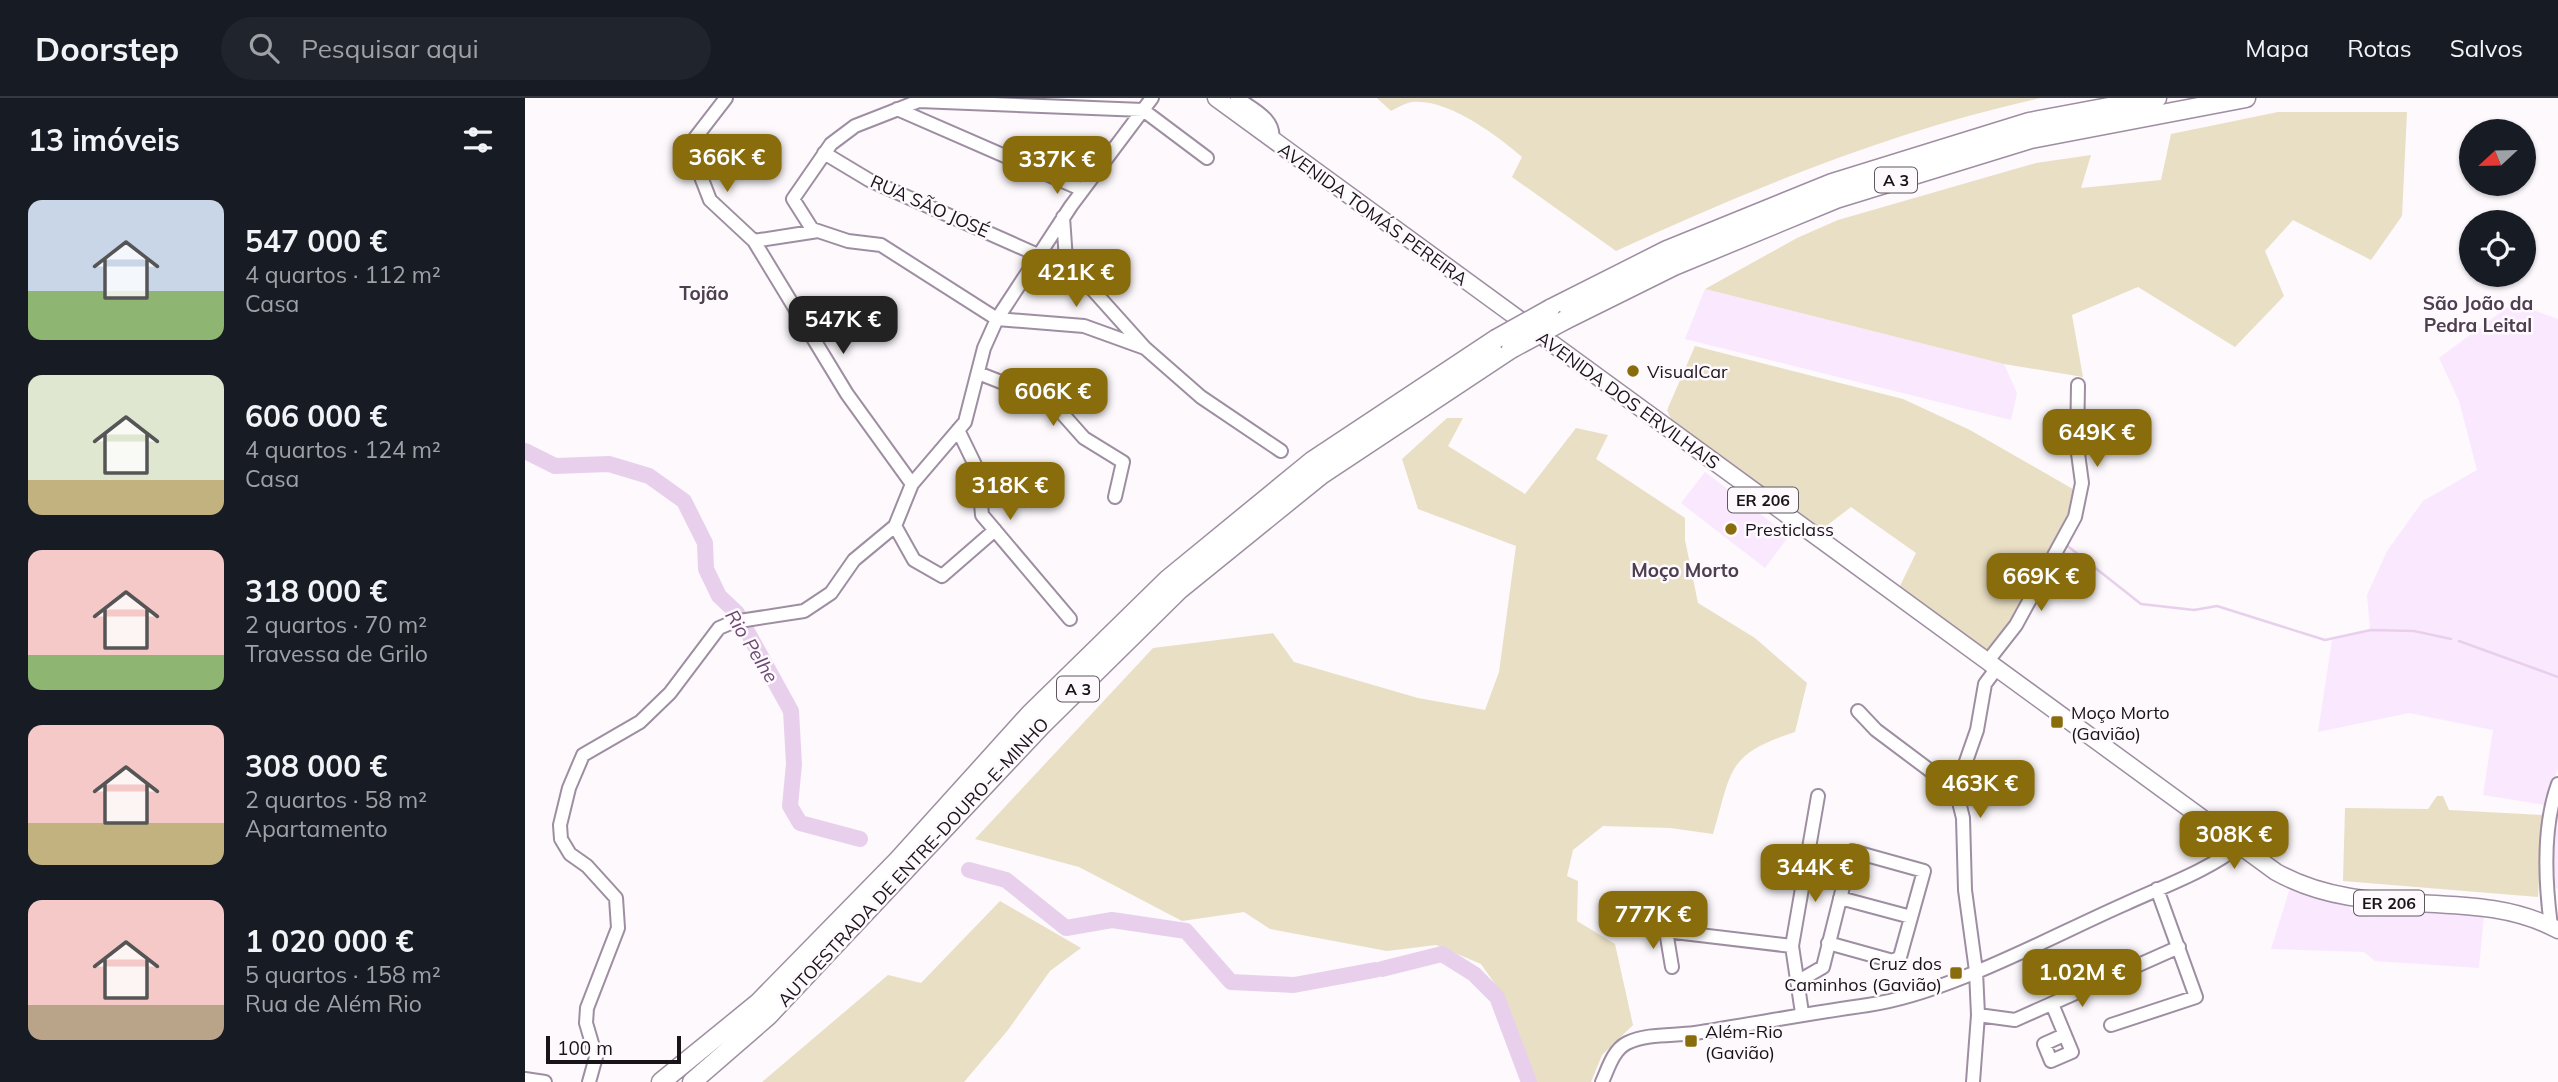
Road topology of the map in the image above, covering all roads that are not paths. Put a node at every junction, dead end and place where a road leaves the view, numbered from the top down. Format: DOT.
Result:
graph roads {
  1 [pos="726,98"];
  2 [pos="1152,98"];
  3 [pos="1216,98"];
  4 [pos="1238,98"];
  5 [pos="2157,98"];
  6 [pos="2246,98"];
  7 [pos="898,105"];
  8 [pos="1143,110"];
  9 [pos="1272,140"];
  10 [pos="824,153"];
  11 [pos="1207,158"];
  12 [pos="1083,190"];
  13 [pos="1063,217"];
  14 [pos="818,231"];
  15 [pos="754,241"];
  16 [pos="1038,255"];
  17 [pos="1558,314"];
  18 [pos="997,319"];
  19 [pos="1531,329"];
  20 [pos="1503,344"];
  21 [pos="1145,348"];
  22 [pos="978,373"];
  23 [pos="2078,385"];
  24 [pos="958,430"];
  25 [pos="1280,451"];
  26 [pos="912,484"];
  27 [pos="1115,497"];
  28 [pos="895,526"];
  29 [pos="995,530"];
  30 [pos="1070,619"];
  31 [pos="1991,666"];
  32 [pos="1858,711"];
  33 [pos="2558,784"];
  34 [pos="1956,790"];
  35 [pos="1818,796"];
  36 [pos="2223,835"];
  37 [pos="2238,846"];
  38 [pos="2210,864"];
  39 [pos="2157,889"];
  40 [pos="1840,898"];
  41 [pos="1911,917"];
  42 [pos="1625,921"];
  43 [pos="2555,928"];
  44 [pos="1666,931"];
  45 [pos="1828,943"];
  46 [pos="1792,946"];
  47 [pos="2179,947"];
  48 [pos="1672,967"];
  49 [pos="1976,971"];
  50 [pos="1797,982"];
  51 [pos="2052,1004"];
  52 [pos="1802,1013"];
  53 [pos="1977,1015"];
  54 [pos="2111,1025"];
  55 [pos="2064,1035"];
  56 [pos="525,1079"];
  57 [pos="545,1082"];
  58 [pos="589,1082"];
  59 [pos="661,1082"];
  60 [pos="692,1082"];
  61 [pos="1602,1082"];
  62 [pos="1973,1082"];
  1 -- 15 [label="street"];
  2 -- 8 [label="street"];
  3 -- 9 [label="main road, AVENIDA TOMÁS PEREIRA / ER 206"];
  4 -- 9 [label="street"];
  5 -- 17 [label="highway, AUTOESTRADA DE ENTRE-DOURO-E-MINHO / A 3"];
  6 -- 17 [label="highway, AUTOESTRADA DE ENTRE-DOURO-E-MINHO / A 3"];
  7 -- 8 [label="street"];
  7 -- 10 [label="street"];
  7 -- 12 [label="street"];
  8 -- 11 [label="street"];
  8 -- 12 [label="street"];
  9 -- 19 [label="main road, AVENIDA TOMÁS PEREIRA / ER 206"];
  10 -- 14 [label="street"];
  10 -- 16 [label="street, RUA SÃO JOSÉ"];
  12 -- 13 [label="street"];
  13 -- 16 [label="street"];
  13 -- 21 [label="street"];
  14 -- 15 [label="street"];
  14 -- 18 [label="street"];
  15 -- 26 [label="street"];
  16 -- 18 [label="street"];
  17 -- 20 [label="highway, AUTOESTRADA DE ENTRE-DOURO-E-MINHO / A 3, bridge"];
  18 -- 21 [label="street"];
  18 -- 22 [label="street"];
  19 -- 31 [label="main road, AVENIDA DOS ERVILHAIS / ER 206"];
  20 -- 59 [label="highway, AUTOESTRADA DE ENTRE-DOURO-E-MINHO / A 3"];
  20 -- 60 [label="highway, AUTOESTRADA DE ENTRE-DOURO-E-MINHO / A 3"];
  21 -- 25 [label="street"];
  22 -- 24 [label="street"];
  22 -- 27 [label="street"];
  23 -- 31 [label="street"];
  24 -- 26 [label="street"];
  24 -- 29 [label="street"];
  26 -- 28 [label="street"];
  28 -- 29 [label="street"];
  28 -- 58 [label="street"];
  29 -- 30 [label="street"];
  31 -- 34 [label="street"];
  31 -- 36 [label="main road, ER 206"];
  32 -- 34 [label="street"];
  33 -- 43 [label="street"];
  34 -- 49 [label="street"];
  35 -- 46 [label="street"];
  36 -- 37 [label="main road, ER 206"];
  36 -- 38 [label="street"];
  37 -- 38 [label="street"];
  37 -- 43 [label="main road, ER 206"];
  38 -- 39 [label="street"];
  39 -- 47 [label="street"];
  39 -- 49 [label="street"];
  40 -- 41 [label="street"];
  40 -- 41 [label="street"];
  40 -- 45 [label="street"];
  41 -- 45 [label="street"];
  42 -- 44 [label="street"];
  44 -- 46 [label="street"];
  44 -- 48 [label="street"];
  45 -- 50 [label="street"];
  46 -- 50 [label="street"];
  47 -- 51 [label="street"];
  47 -- 54 [label="street"];
  49 -- 52 [label="street"];
  49 -- 53 [label="street"];
  50 -- 52 [label="street"];
  51 -- 53 [label="street"];
  51 -- 55 [label="street"];
  52 -- 61 [label="street"];
  53 -- 62 [label="street"];
  56 -- 57 [label="street"];
}
